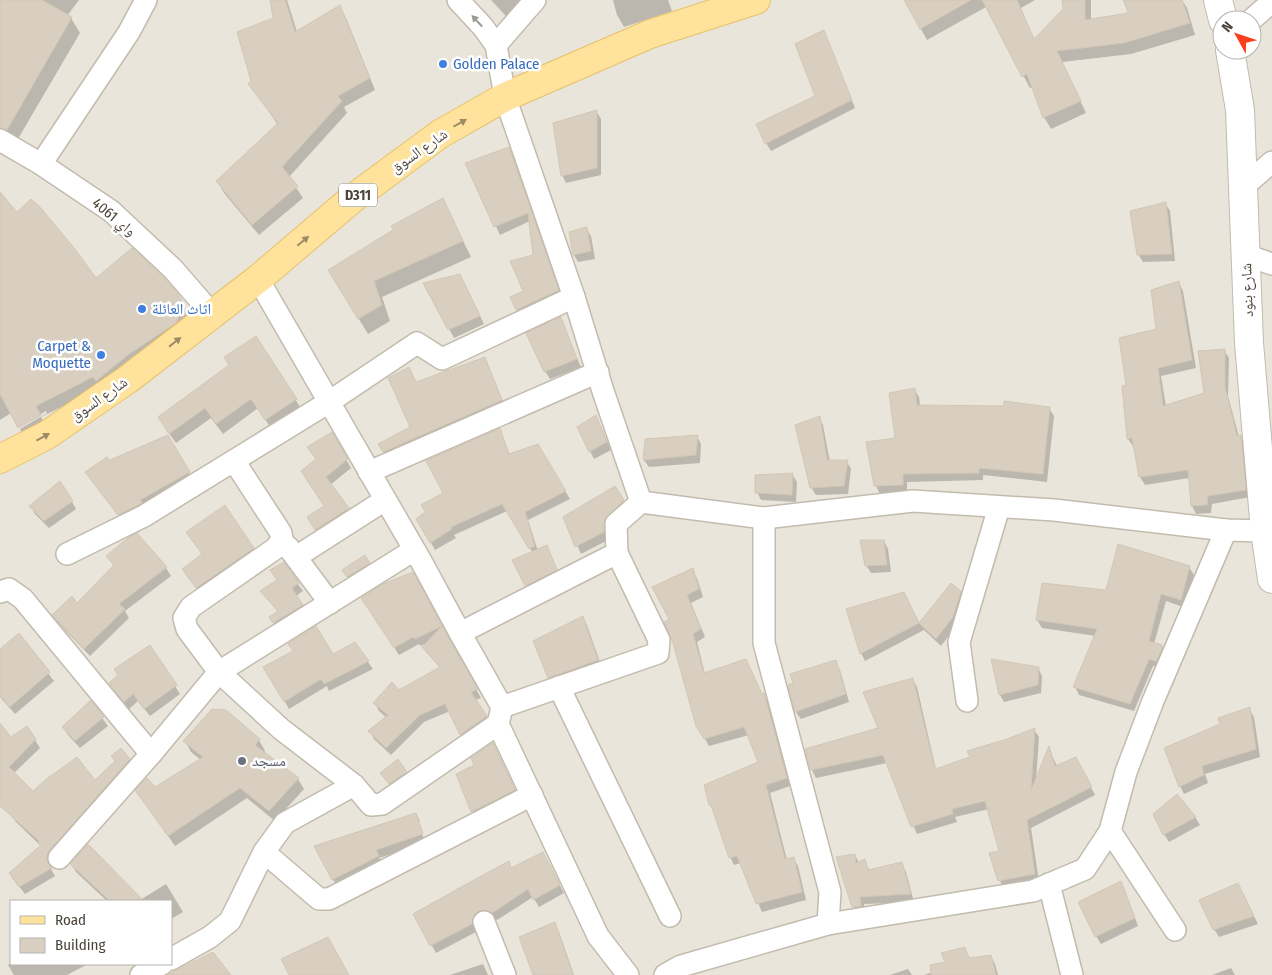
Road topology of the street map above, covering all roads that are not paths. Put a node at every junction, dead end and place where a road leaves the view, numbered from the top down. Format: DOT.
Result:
graph roads {
  1 [pos="146,0"];
  2 [pos="458,0"];
  3 [pos="536,0"];
  4 [pos="756,0"];
  5 [pos="1272,2"];
  6 [pos="1262,11"];
  7 [pos="496,45"];
  8 [pos="1232,60"];
  9 [pos="505,98"];
  10 [pos="0,140"];
  11 [pos="1272,162"];
  12 [pos="41,164"];
  13 [pos="1243,187"];
  14 [pos="1246,255"];
  15 [pos="1272,264"];
  16 [pos="258,279"];
  17 [pos="574,297"];
  18 [pos="212,314"];
  19 [pos="598,372"];
  20 [pos="329,402"];
  21 [pos="0,459"];
  22 [pos="234,460"];
  23 [pos="369,472"];
  24 [pos="386,500"];
  25 [pos="641,502"];
  26 [pos="999,506"];
  27 [pos="764,518"];
  28 [pos="1226,530"];
  29 [pos="1265,531"];
  30 [pos="282,539"];
  31 [pos="414,550"];
  32 [pos="617,553"];
  33 [pos="67,554"];
  34 [pos="296,557"];
  35 [pos="1272,579"];
  36 [pos="0,592"];
  37 [pos="330,603"];
  38 [pos="460,633"];
  39 [pos="219,672"];
  40 [pos="559,687"];
  41 [pos="967,701"];
  42 [pos="500,716"];
  43 [pos="151,754"];
  44 [pos="354,785"];
  45 [pos="532,795"];
  46 [pos="1110,831"];
  47 [pos="264,852"];
  48 [pos="59,858"];
  49 [pos="1049,884"];
  50 [pos="670,916"];
  51 [pos="484,922"];
  52 [pos="828,924"];
  53 [pos="1176,930"];
  54 [pos="172,957"];
  55 [pos="160,965"];
  56 [pos="141,975"];
  57 [pos="505,975"];
  58 [pos="628,975"];
  59 [pos="665,975"];
  60 [pos="1072,975"];
  1 -- 12 [label="street"];
  7 -- 2 [label="street, one-way"];
  3 -- 7 [label="street"];
  4 -- 9 [label="main road, شارع السوق / D311"];
  5 -- 6 [label="street"];
  7 -- 9 [label="street"];
  8 -- 13 [label="street, شارع بنود"];
  16 -- 9 [label="main road, شارع السوق / D311, one-way"];
  9 -- 17 [label="street"];
  10 -- 12 [label="street, واي 4061"];
  11 -- 13 [label="street"];
  12 -- 18 [label="street, واي 4061"];
  13 -- 14 [label="street, شارع بنود"];
  14 -- 15 [label="street"];
  14 -- 29 [label="street, شارع بنود"];
  16 -- 18 [label="main road, شارع السوق / D311"];
  16 -- 20 [label="street"];
  17 -- 19 [label="street"];
  17 -- 20 [label="street"];
  21 -- 18 [label="main road, شارع السوق / D311, one-way"];
  19 -- 23 [label="street"];
  19 -- 25 [label="street"];
  20 -- 22 [label="street"];
  20 -- 23 [label="street"];
  22 -- 30 [label="street"];
  22 -- 33 [label="street"];
  23 -- 24 [label="street"];
  24 -- 31 [label="street"];
  24 -- 34 [label="street"];
  25 -- 27 [label="street"];
  25 -- 32 [label="street"];
  26 -- 27 [label="street"];
  26 -- 28 [label="street"];
  26 -- 41 [label="street"];
  27 -- 52 [label="street"];
  28 -- 29 [label="street"];
  28 -- 46 [label="street"];
  29 -- 35 [label="street, شارع بنود"];
  30 -- 34 [label="street"];
  30 -- 39 [label="street"];
  31 -- 37 [label="street"];
  31 -- 38 [label="street"];
  32 -- 38 [label="street"];
  32 -- 40 [label="street"];
  34 -- 37 [label="street"];
  36 -- 43 [label="street"];
  37 -- 39 [label="street"];
  38 -- 42 [label="street"];
  39 -- 43 [label="street"];
  39 -- 44 [label="street"];
  40 -- 42 [label="street"];
  40 -- 50 [label="street"];
  42 -- 44 [label="street"];
  42 -- 45 [label="street"];
  43 -- 48 [label="street"];
  44 -- 47 [label="street"];
  45 -- 47 [label="street"];
  45 -- 58 [label="street"];
  46 -- 49 [label="street"];
  46 -- 53 [label="street"];
  47 -- 54 [label="street"];
  49 -- 52 [label="street"];
  49 -- 60 [label="street"];
  51 -- 57 [label="street"];
  52 -- 59 [label="street"];
  55 -- 56 [label="street"];
}
